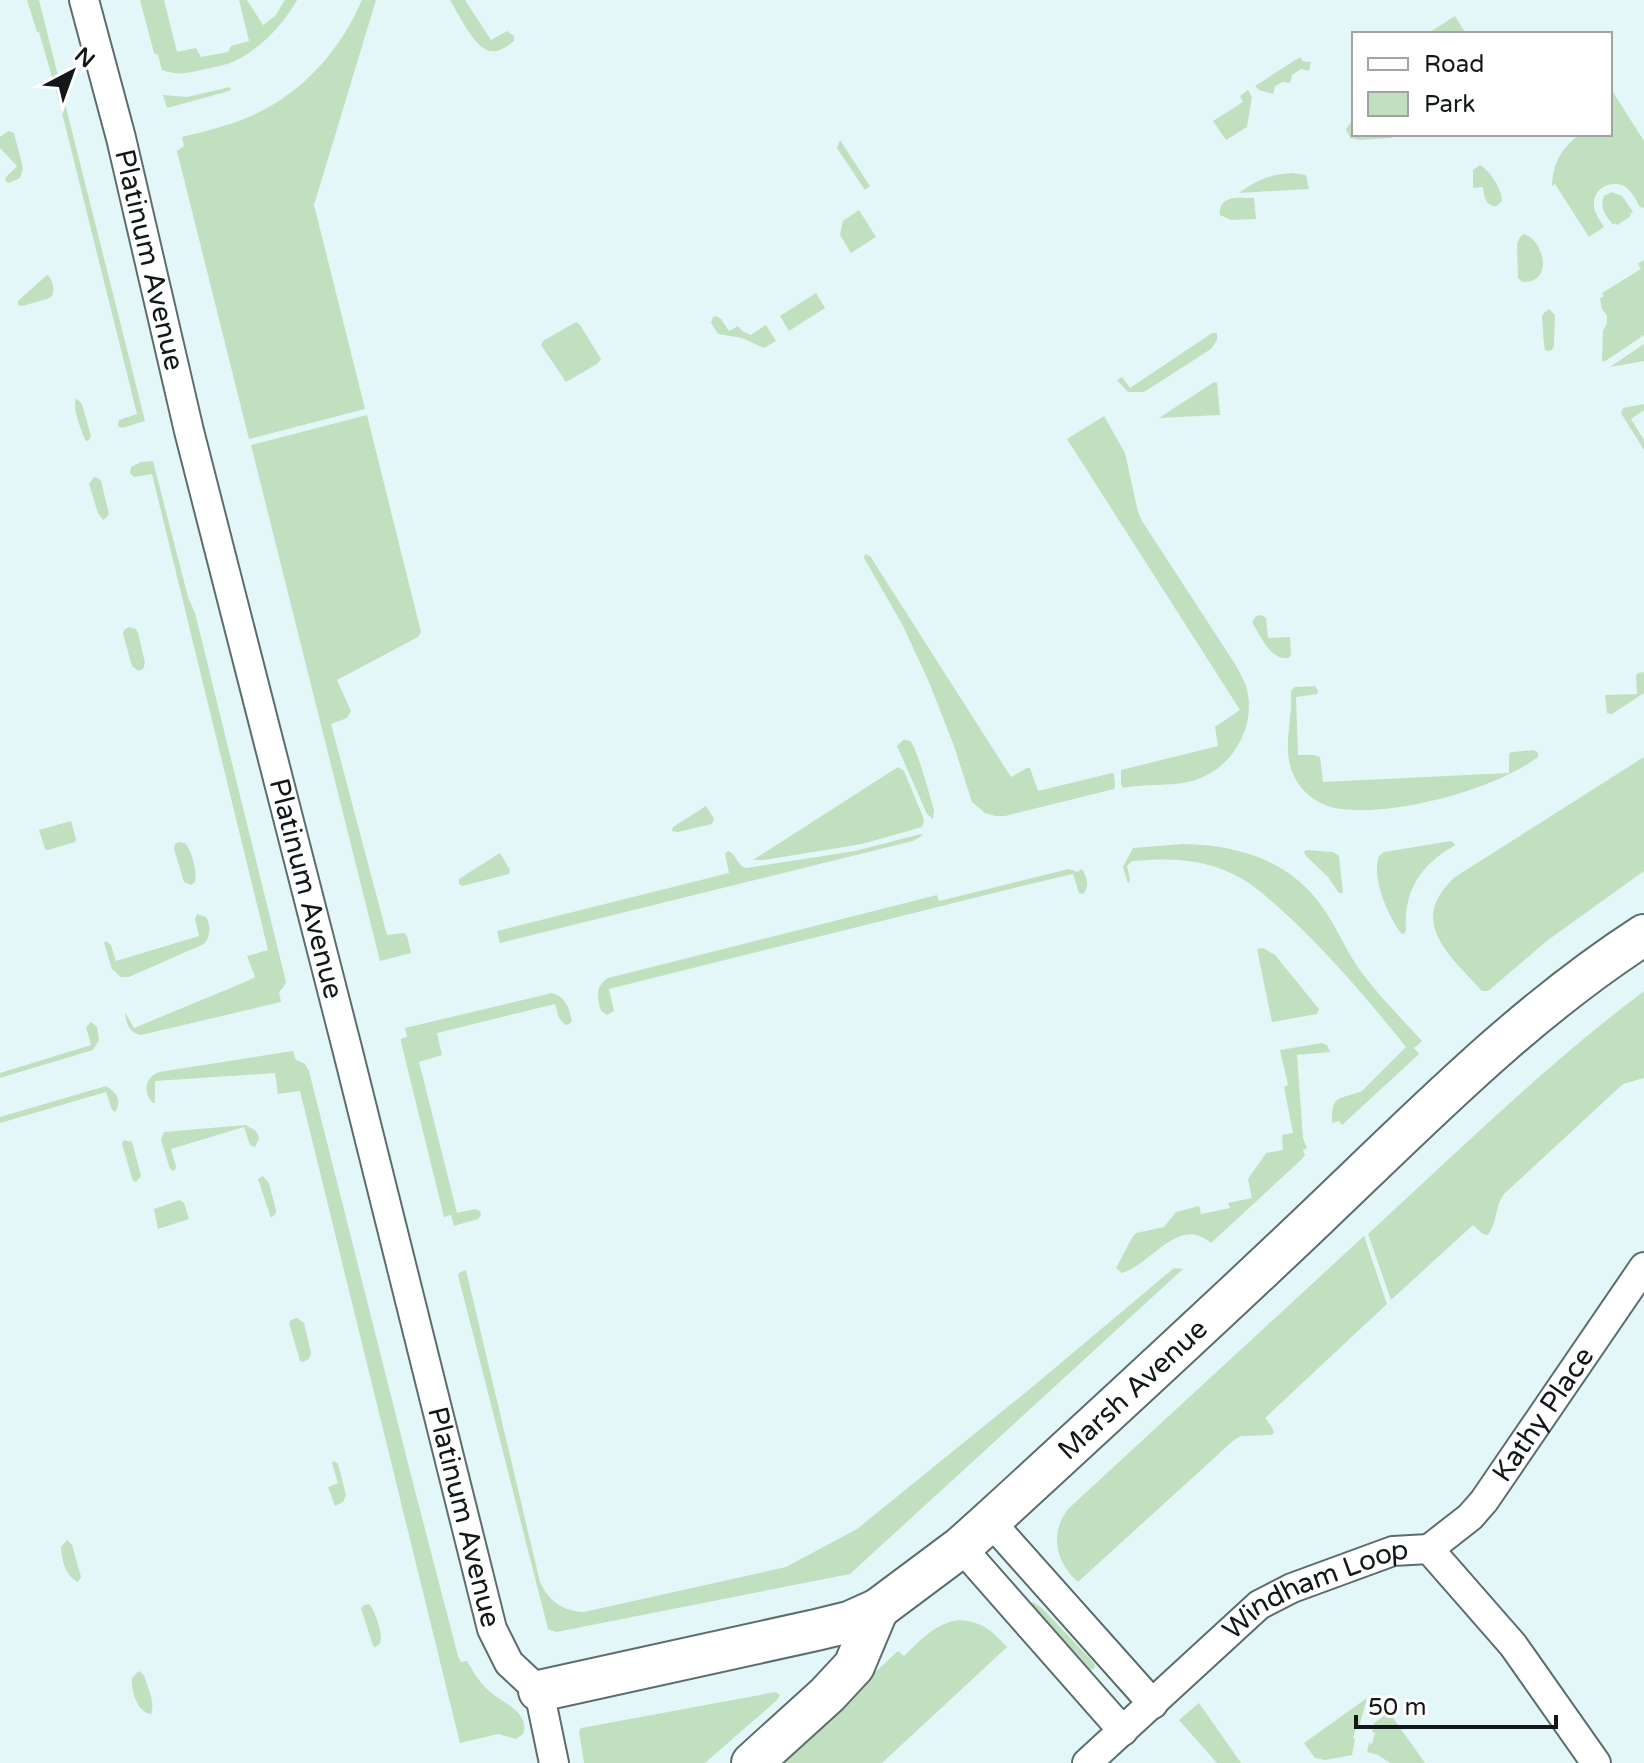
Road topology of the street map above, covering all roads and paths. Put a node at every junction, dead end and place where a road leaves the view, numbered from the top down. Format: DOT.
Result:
graph roads {
  1 [pos="84,0"];
  2 [pos="1644,935"];
  3 [pos="1644,1267"];
  4 [pos="975,1534"];
  5 [pos="1429,1549"];
  6 [pos="878,1609"];
  7 [pos="539,1691"];
  8 [pos="1153,1704"];
  9 [pos="1123,1731"];
  10 [pos="554,1763"];
  11 [pos="752,1763"];
  12 [pos="1087,1763"];
  13 [pos="1596,1763"];
  1 -- 7 [label="street, Platinum Avenue"];
  2 -- 4 [label="street, Marsh Avenue"];
  3 -- 5 [label="street, Kathy Place"];
  4 -- 6 [label="street, Marsh Avenue"];
  4 -- 8 [label="street"];
  4 -- 9 [label="street"];
  5 -- 8 [label="street, Windham Loop"];
  5 -- 13 [label="street, Windham Loop"];
  6 -- 7 [label="street, Marsh Avenue"];
  6 -- 11 [label="street"];
  7 -- 10 [label="street"];
  8 -- 9 [label="street, Windham Loop"];
  9 -- 12 [label="street, Windham Loop"];
}
